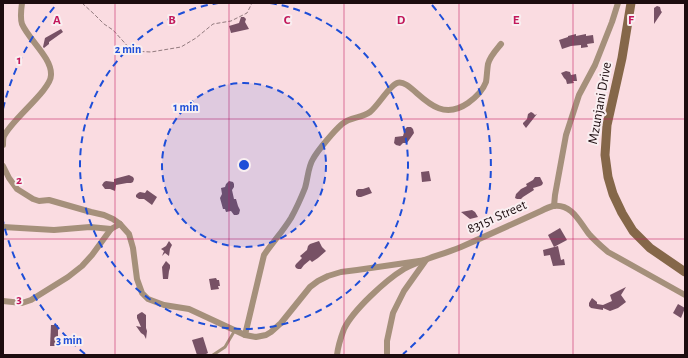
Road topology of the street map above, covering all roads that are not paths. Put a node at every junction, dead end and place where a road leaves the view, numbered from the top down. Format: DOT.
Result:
graph roads {
  1 [pos="22,3"];
  2 [pos="618,3"];
  3 [pos="631,3"];
  4 [pos="501,44"];
  5 [pos="3,145"];
  6 [pos="3,166"];
  7 [pos="554,206"];
  8 [pos="120,224"];
  9 [pos="3,227"];
  10 [pos="111,229"];
  11 [pos="426,260"];
  12 [pos="685,272"];
  13 [pos="685,295"];
  14 [pos="3,301"];
  15 [pos="235,330"];
  16 [pos="245,335"];
  17 [pos="213,355"];
  18 [pos="337,355"];
  19 [pos="386,355"];
  1 -- 5 [label="street"];
  2 -- 7 [label="street"];
  3 -- 12 [label="main road, Mzunjani Drive"];
  4 -- 16 [label="street"];
  6 -- 8 [label="street"];
  7 -- 11 [label="street, 83151 Street"];
  7 -- 13 [label="street"];
  8 -- 10 [label="street"];
  8 -- 15 [label="street"];
  9 -- 10 [label="street"];
  10 -- 14 [label="street"];
  11 -- 16 [label="street"];
  11 -- 18 [label="street, 83151 Street"];
  11 -- 19 [label="street"];
  15 -- 16 [label="street"];
  15 -- 17 [label="lane"];
}
